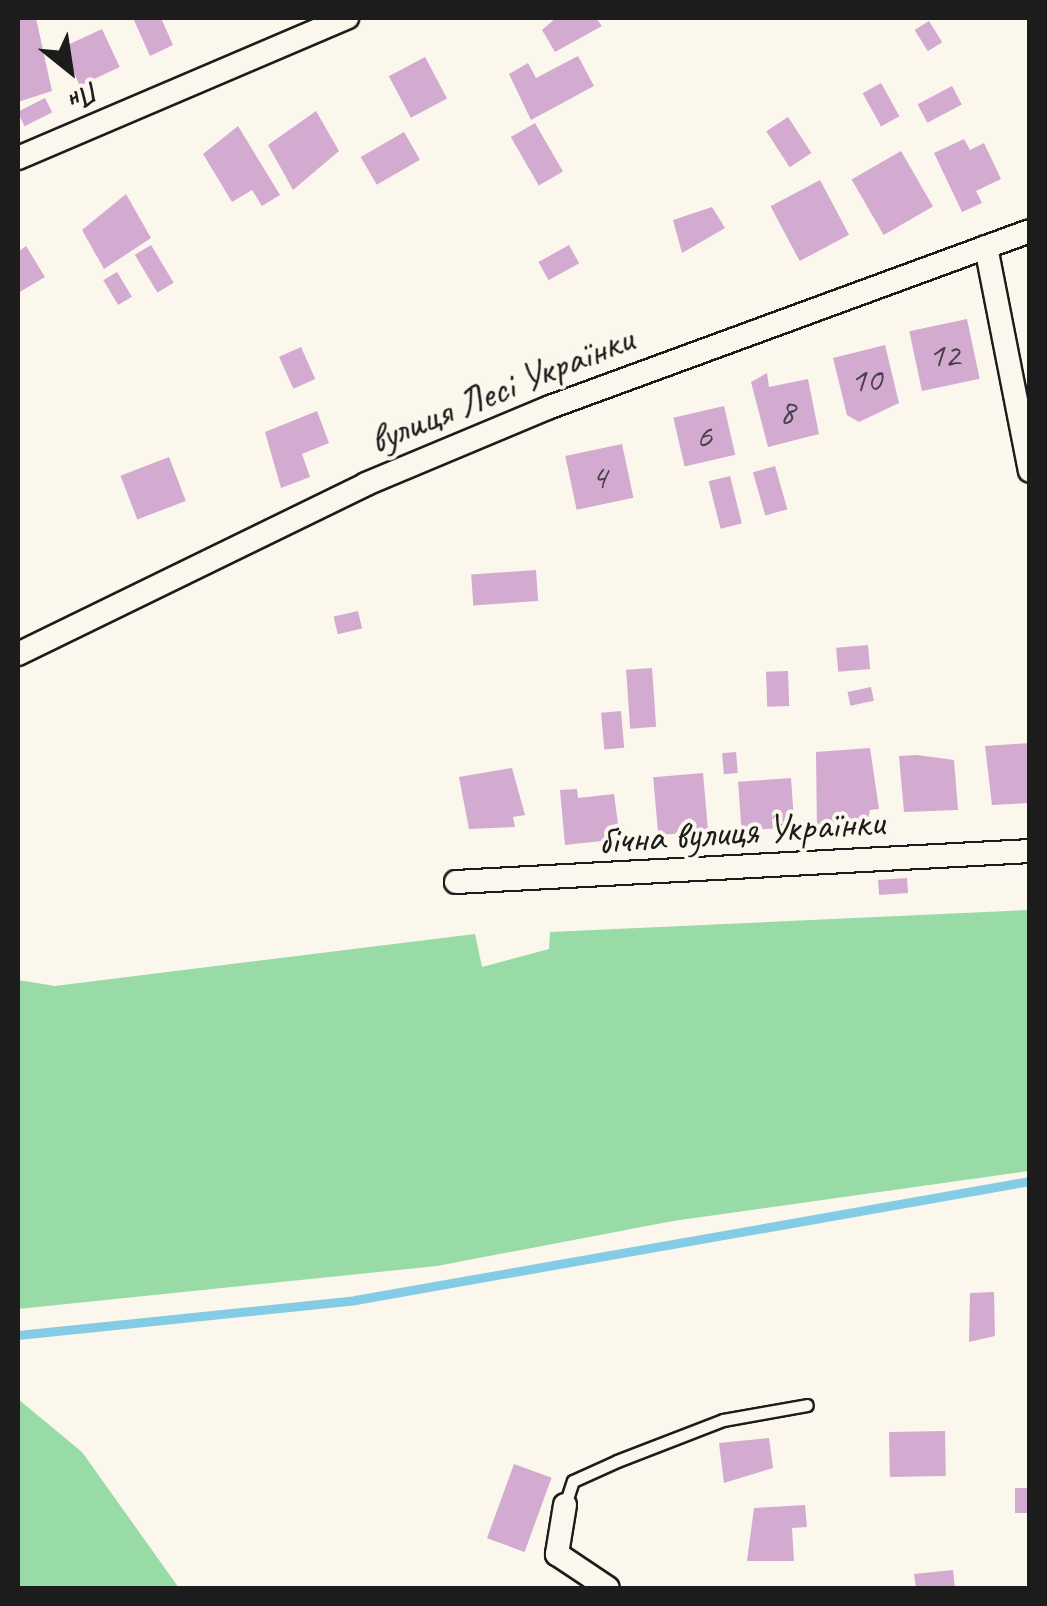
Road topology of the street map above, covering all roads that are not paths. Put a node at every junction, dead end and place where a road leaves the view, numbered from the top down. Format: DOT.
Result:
graph roads {
  1 [pos="347,18"];
  2 [pos="18,158"];
  3 [pos="1030,232"];
  4 [pos="986,246"];
  5 [pos="1030,471"];
  6 [pos="18,654"];
  7 [pos="1030,851"];
  8 [pos="456,882"];
  9 [pos="807,1405"];
  10 [pos="565,1505"];
  11 [pos="608,1588"];
  1 -- 2 [label="street"];
  3 -- 4 [label="street, вулиця Лесі Українки"];
  4 -- 5 [label="street"];
  4 -- 6 [label="street, вулиця Лесі Українки"];
  7 -- 8 [label="street, бічна вулиця Українки"];
  9 -- 10 [label="lane"];
  10 -- 11 [label="street"];
}
